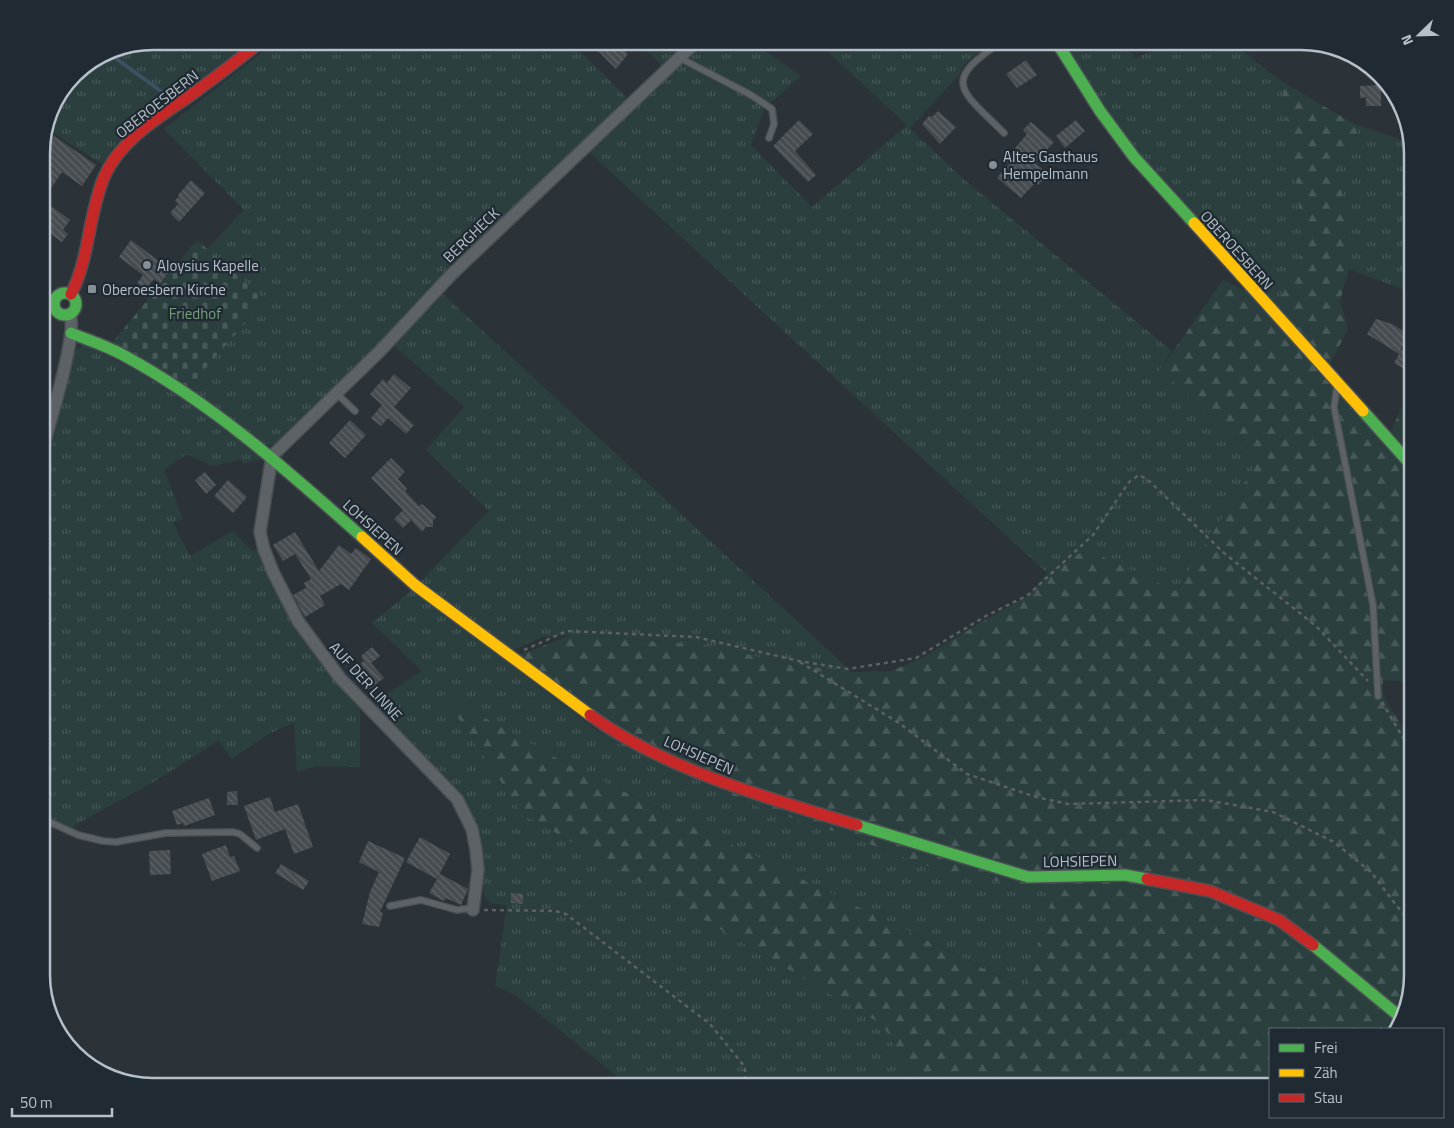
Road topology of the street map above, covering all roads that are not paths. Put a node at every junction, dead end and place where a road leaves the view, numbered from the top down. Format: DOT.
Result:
graph roads {
  1 [pos="249,50"];
  2 [pos="686,50"];
  3 [pos="990,50"];
  4 [pos="1062,50"];
  5 [pos="678,57"];
  6 [pos="1004,133"];
  7 [pos="769,138"];
  8 [pos="71,294"];
  9 [pos="50,303"];
  10 [pos="54,304"];
  11 [pos="70,314"];
  12 [pos="71,333"];
  13 [pos="1337,382"];
  14 [pos="337,394"];
  15 [pos="355,411"];
  16 [pos="50,421"];
  17 [pos="272,456"];
  18 [pos="1404,456"];
  19 [pos="1378,696"];
  20 [pos="50,822"];
  21 [pos="257,848"];
  22 [pos="390,906"];
  23 [pos="473,909"];
  24 [pos="1396,1014"];
  1 -- 8 [label="street, OBEROESBERN"];
  2 -- 5 [label="street, BERGHECK"];
  3 -- 6 [label="lane"];
  4 -- 13 [label="street, OBEROESBERN"];
  5 -- 7 [label="lane"];
  5 -- 14 [label="street, BERGHECK"];
  8 -- 10 [label="street"];
  8 -- 11 [label="street"];
  9 -- 10 [label="street"];
  10 -- 11 [label="street"];
  11 -- 12 [label="street"];
  12 -- 16 [label="street"];
  12 -- 17 [label="street, LOHSIEPEN"];
  13 -- 18 [label="street, OBEROESBERN"];
  13 -- 19 [label="lane"];
  14 -- 15 [label="lane"];
  14 -- 17 [label="street, BERGHECK"];
  17 -- 23 [label="street, AUF DER LINNE"];
  17 -- 24 [label="street, LOHSIEPEN"];
  20 -- 21 [label="lane"];
  22 -- 23 [label="lane"];
}
